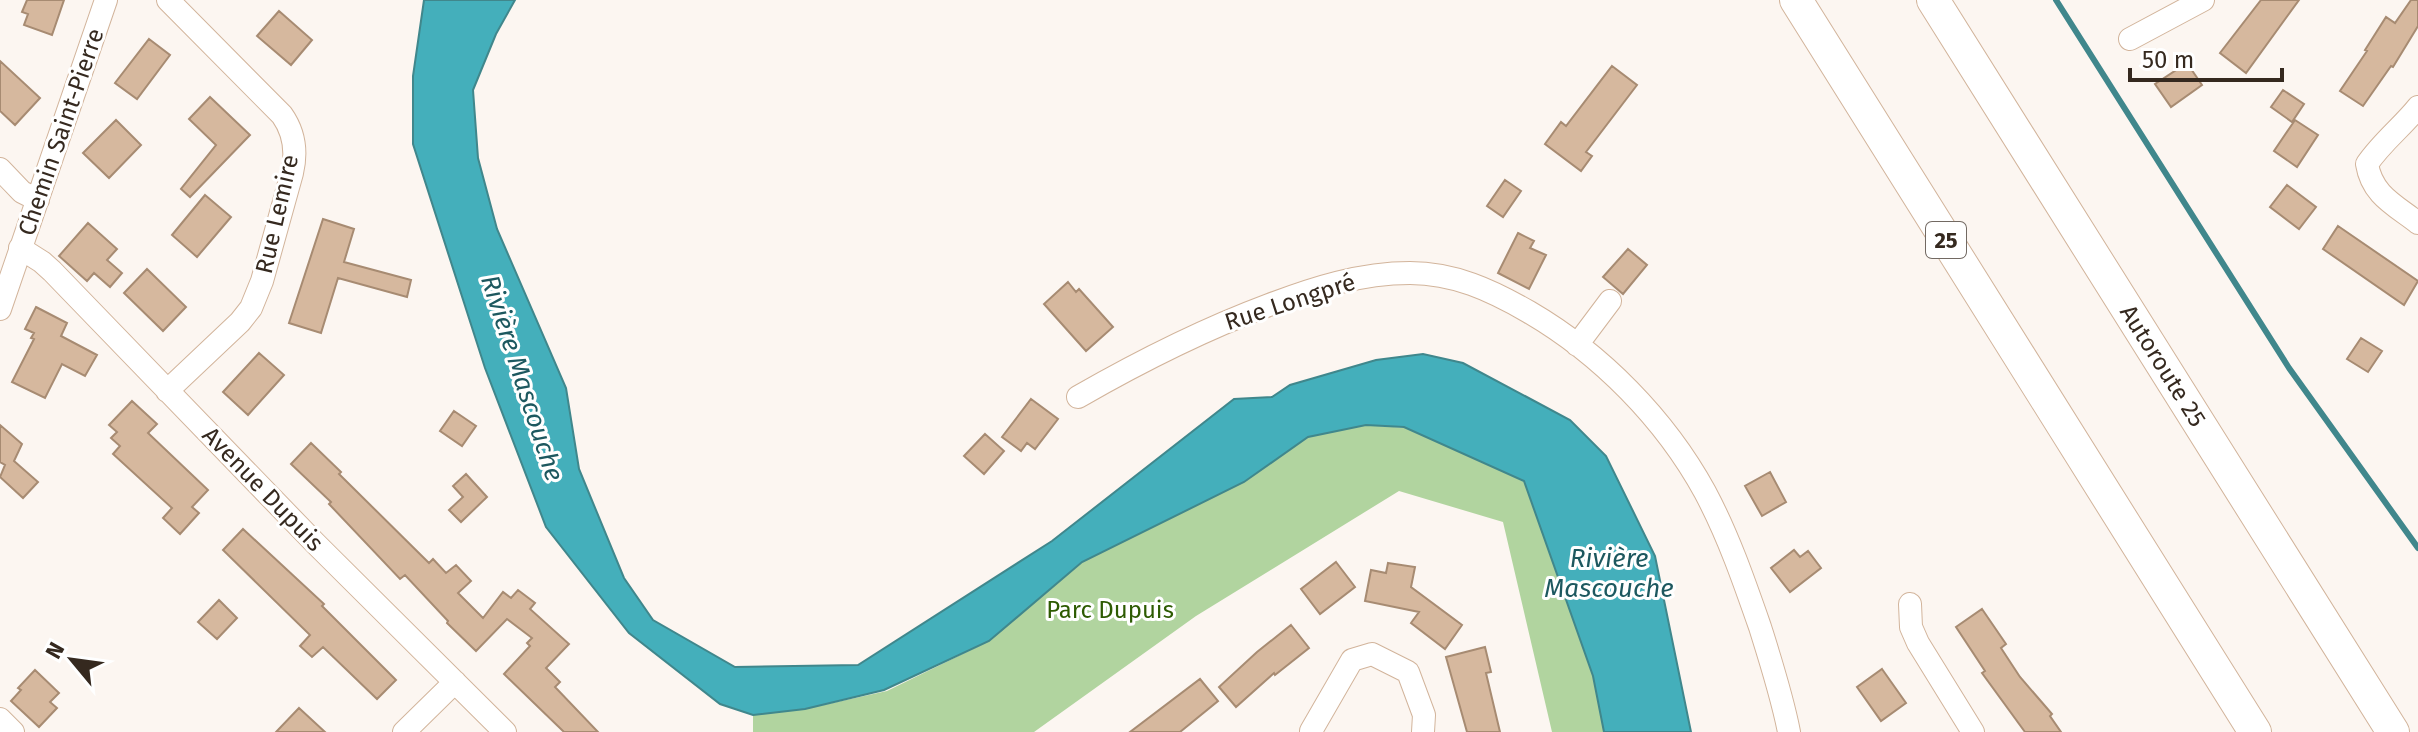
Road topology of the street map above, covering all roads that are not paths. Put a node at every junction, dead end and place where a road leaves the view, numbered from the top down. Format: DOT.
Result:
graph roads {
  1 [pos="106,0"];
  2 [pos="168,0"];
  3 [pos="1796,0"];
  4 [pos="1933,0"];
  5 [pos="2203,0"];
  6 [pos="2130,39"];
  7 [pos="2418,107"];
  8 [pos="0,169"];
  9 [pos="38,200"];
  10 [pos="2418,223"];
  11 [pos="20,248"];
  12 [pos="1610,301"];
  13 [pos="0,309"];
  14 [pos="1577,345"];
  15 [pos="167,391"];
  16 [pos="1078,397"];
  17 [pos="1910,604"];
  18 [pos="455,682"];
  19 [pos="0,719"];
  20 [pos="13,732"];
  21 [pos="404,732"];
  22 [pos="505,732"];
  23 [pos="1311,732"];
  24 [pos="1423,732"];
  25 [pos="1789,732"];
  26 [pos="1973,732"];
  27 [pos="2255,732"];
  28 [pos="2393,732"];
  1 -- 9 [label="street, Chemin Saint-Pierre"];
  2 -- 15 [label="street, Rue Lemire"];
  3 -- 27 [label="highway, 25"];
  4 -- 28 [label="highway, Autoroute 25"];
  5 -- 6 [label="street"];
  7 -- 10 [label="street"];
  8 -- 9 [label="street"];
  9 -- 11 [label="street, Chemin Saint-Pierre"];
  11 -- 13 [label="street, Chemin Saint-Pierre"];
  11 -- 15 [label="street, Avenue Dupuis"];
  12 -- 14 [label="street"];
  14 -- 16 [label="street, Rue Longpré"];
  14 -- 25 [label="street, Rue Longpré"];
  15 -- 18 [label="street, Avenue Dupuis"];
  17 -- 26 [label="street"];
  18 -- 21 [label="street"];
  18 -- 22 [label="street, Avenue Dupuis"];
  19 -- 20 [label="street"];
  23 -- 24 [label="street"];
}
